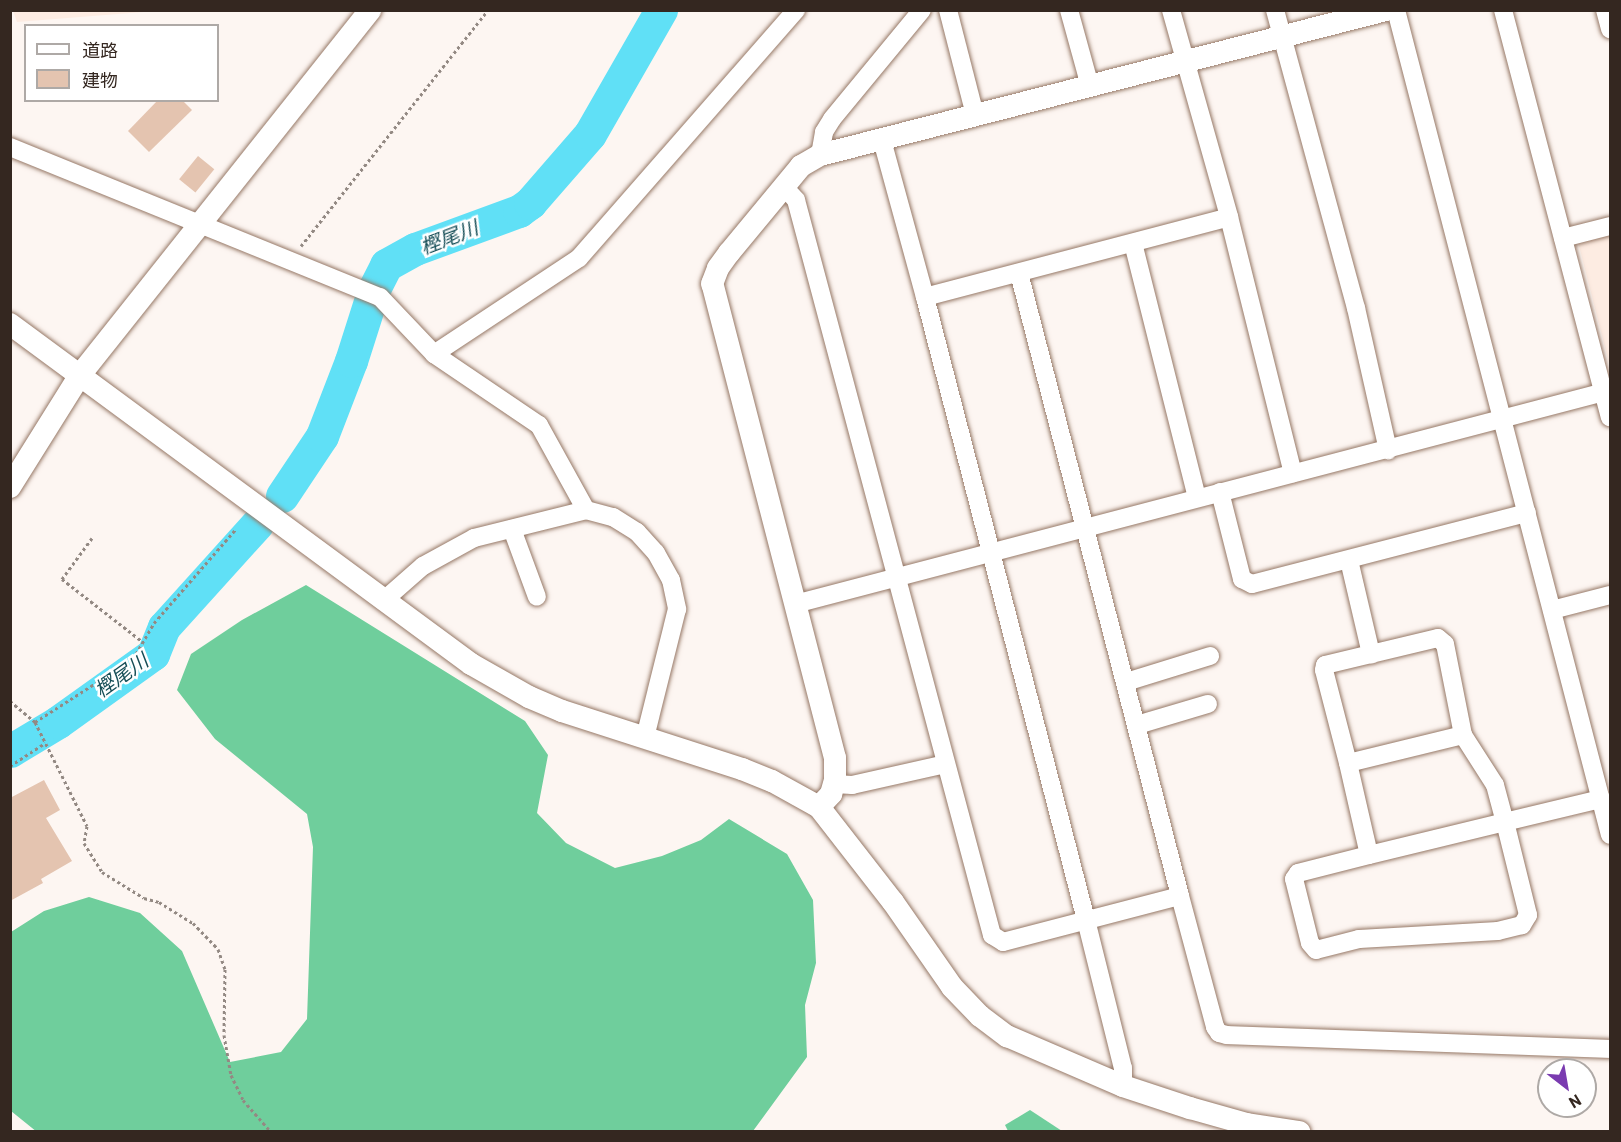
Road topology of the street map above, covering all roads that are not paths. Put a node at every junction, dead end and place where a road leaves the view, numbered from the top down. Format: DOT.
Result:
graph roads {
  1 [pos="370,10"];
  2 [pos="796,10"];
  3 [pos="922,10"];
  4 [pos="948,10"];
  5 [pos="1069,10"];
  6 [pos="1171,10"];
  7 [pos="1275,10"];
  8 [pos="1386,10"];
  9 [pos="1396,10"];
  10 [pos="1503,10"];
  11 [pos="1605,10"];
  12 [pos="1611,29"];
  13 [pos="1281,36"];
  14 [pos="1184,61"];
  15 [pos="1090,86"];
  16 [pos="975,115"];
  17 [pos="882,140"];
  18 [pos="10,147"];
  19 [pos="820,155"];
  20 [pos="783,186"];
  21 [pos="1229,217"];
  22 [pos="199,225"];
  23 [pos="1611,226"];
  24 [pos="1563,238"];
  25 [pos="1133,243"];
  26 [pos="1019,273"];
  27 [pos="925,297"];
  28 [pos="10,324"];
  29 [pos="434,354"];
  30 [pos="80,375"];
  31 [pos="1604,392"];
  32 [pos="1611,417"];
  33 [pos="1502,421"];
  34 [pos="1388,450"];
  35 [pos="1293,472"];
  36 [pos="10,487"];
  37 [pos="1220,492"];
  38 [pos="1197,497"];
  39 [pos="586,510"];
  40 [pos="1527,513"];
  41 [pos="1085,527"];
  42 [pos="512,529"];
  43 [pos="991,551"];
  44 [pos="1349,560"];
  45 [pos="896,576"];
  46 [pos="1611,595"];
  47 [pos="537,597"];
  48 [pos="383,601"];
  49 [pos="795,604"];
  50 [pos="1552,610"];
  51 [pos="1371,654"];
  52 [pos="1210,656"];
  53 [pos="1126,682"];
  54 [pos="1208,704"];
  55 [pos="1137,725"];
  56 [pos="1463,735"];
  57 [pos="645,737"];
  58 [pos="1348,763"];
  59 [pos="946,764"];
  60 [pos="834,784"];
  61 [pos="1601,799"];
  62 [pos="819,807"];
  63 [pos="1505,822"];
  64 [pos="1611,835"];
  65 [pos="1369,855"];
  66 [pos="1180,896"];
  67 [pos="1086,920"];
  68 [pos="1611,1049"];
  69 [pos="1123,1086"];
  70 [pos="1299,1131"];
  1 -- 22 [label="street"];
  2 -- 29 [label="street"];
  3 -- 19 [label="street"];
  4 -- 16 [label="street"];
  5 -- 15 [label="street"];
  6 -- 14 [label="street"];
  7 -- 13 [label="street"];
  8 -- 13 [label="street"];
  9 -- 33 [label="street"];
  10 -- 24 [label="street"];
  11 -- 12 [label="street"];
  13 -- 14 [label="street"];
  13 -- 34 [label="street"];
  14 -- 15 [label="street"];
  14 -- 21 [label="street"];
  15 -- 16 [label="street"];
  16 -- 17 [label="street"];
  17 -- 19 [label="street"];
  17 -- 27 [label="street"];
  18 -- 22 [label="street"];
  19 -- 20 [label="street"];
  20 -- 45 [label="street"];
  20 -- 49 [label="street"];
  21 -- 25 [label="street"];
  21 -- 35 [label="street"];
  22 -- 29 [label="street"];
  22 -- 30 [label="street"];
  23 -- 24 [label="street"];
  24 -- 31 [label="street"];
  25 -- 26 [label="street"];
  25 -- 38 [label="street"];
  26 -- 27 [label="street"];
  26 -- 41 [label="street"];
  27 -- 43 [label="street"];
  28 -- 30 [label="street"];
  29 -- 39 [label="street"];
  30 -- 36 [label="street"];
  30 -- 48 [label="street"];
  31 -- 32 [label="street"];
  31 -- 33 [label="street"];
  33 -- 34 [label="street"];
  33 -- 40 [label="street"];
  34 -- 35 [label="street"];
  35 -- 37 [label="street"];
  37 -- 38 [label="street"];
  37 -- 44 [label="street"];
  38 -- 41 [label="street"];
  39 -- 42 [label="street"];
  39 -- 57 [label="street"];
  40 -- 44 [label="street"];
  40 -- 50 [label="street"];
  41 -- 43 [label="street"];
  41 -- 53 [label="street"];
  42 -- 47 [label="street"];
  42 -- 48 [label="street"];
  43 -- 45 [label="street"];
  43 -- 67 [label="street"];
  44 -- 51 [label="street"];
  45 -- 49 [label="street"];
  45 -- 59 [label="street"];
  46 -- 50 [label="street"];
  48 -- 57 [label="street"];
  49 -- 60 [label="street"];
  50 -- 61 [label="street"];
  51 -- 56 [label="street"];
  51 -- 58 [label="street"];
  52 -- 53 [label="street"];
  53 -- 55 [label="street"];
  54 -- 55 [label="street"];
  55 -- 66 [label="street"];
  56 -- 58 [label="street"];
  56 -- 63 [label="street"];
  57 -- 62 [label="street"];
  58 -- 65 [label="street"];
  59 -- 60 [label="street"];
  59 -- 67 [label="street"];
  60 -- 62 [label="street"];
  61 -- 63 [label="street"];
  61 -- 64 [label="street"];
  62 -- 69 [label="street"];
  63 -- 65 [label="street"];
  63 -- 65 [label="street"];
  66 -- 67 [label="street"];
  66 -- 68 [label="street"];
  67 -- 69 [label="street"];
  69 -- 70 [label="street"];
}
